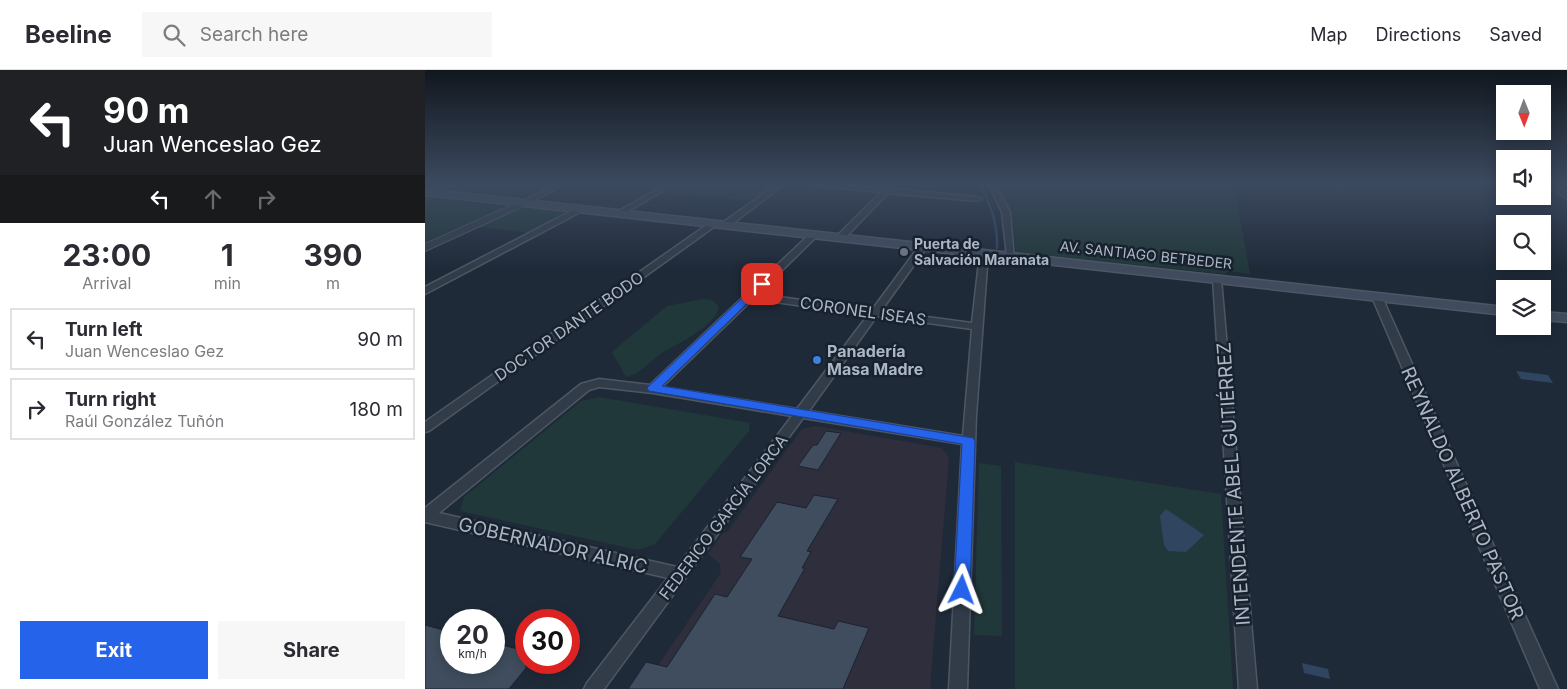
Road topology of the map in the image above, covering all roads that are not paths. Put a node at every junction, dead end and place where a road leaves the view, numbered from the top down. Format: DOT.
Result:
graph roads {
  1 [pos="504,212"];
  2 [pos="576,212"];
  3 [pos="608,212"];
  4 [pos="743,212"];
  5 [pos="864,212"];
  6 [pos="1006,212"];
  7 [pos="619,213"];
  8 [pos="714,224"];
  9 [pos="725,225"];
  10 [pos="814,235"];
  11 [pos="840,238"];
  12 [pos="923,247"];
  13 [pos="425,248"];
  14 [pos="985,253"];
  15 [pos="1011,256"];
  16 [pos="1217,279"];
  17 [pos="425,291"];
  18 [pos="751,296"];
  19 [pos="1377,297"];
  20 [pos="1496,310"];
  21 [pos="874,312"];
  22 [pos="1551,317"];
  23 [pos="1567,318"];
  24 [pos="976,327"];
  25 [pos="653,388"];
  26 [pos="801,413"];
  27 [pos="425,428"];
  28 [pos="969,441"];
  29 [pos="425,515"];
  30 [pos="680,574"];
  31 [pos="593,689"];
  32 [pos="958,689"];
  33 [pos="1248,689"];
  34 [pos="1549,689"];
  1 -- 13 [label="street"];
  2 -- 17 [label="street"];
  3 -- 7 [label="main road, AV. SANTIAGO BETBEDER"];
  4 -- 9 [label="street"];
  5 -- 11 [label="street"];
  6 -- 15 [label="street"];
  7 -- 8 [label="main road, AV. SANTIAGO BETBEDER"];
  8 -- 9 [label="main road, AV. SANTIAGO BETBEDER"];
  8 -- 27 [label="street, DOCTOR DANTE BODO"];
  9 -- 10 [label="main road, AV. SANTIAGO BETBEDER"];
  10 -- 11 [label="main road, AV. SANTIAGO BETBEDER"];
  10 -- 18 [label="street"];
  11 -- 12 [label="main road, AV. SANTIAGO BETBEDER"];
  12 -- 14 [label="main road, AV. SANTIAGO BETBEDER"];
  12 -- 21 [label="street, FEDERICO GARCÍA LORCA"];
  14 -- 15 [label="main road, AV. SANTIAGO BETBEDER"];
  14 -- 24 [label="street"];
  15 -- 16 [label="main road, AV. SANTIAGO BETBEDER"];
  16 -- 19 [label="main road, AV. SANTIAGO BETBEDER"];
  16 -- 33 [label="street, INTENDENTE ABEL GUTIÉRREZ"];
  18 -- 21 [label="street, CORONEL ISEAS"];
  18 -- 25 [label="street"];
  19 -- 20 [label="main road, AV. SANTIAGO BETBEDER"];
  19 -- 34 [label="street, REYNALDO ALBERTO PASTOR"];
  21 -- 24 [label="street, CORONEL ISEAS"];
  21 -- 26 [label="street, FEDERICO GARCÍA LORCA"];
  22 -- 23 [label="main road"];
  24 -- 28 [label="street"];
  25 -- 26 [label="street"];
  25 -- 29 [label="street"];
  26 -- 28 [label="street"];
  26 -- 30 [label="street, FEDERICO GARCÍA LORCA"];
  28 -- 32 [label="street"];
  29 -- 30 [label="street, GOBERNADOR ALRIC"];
  30 -- 31 [label="street, FEDERICO GARCÍA LORCA"];
}
